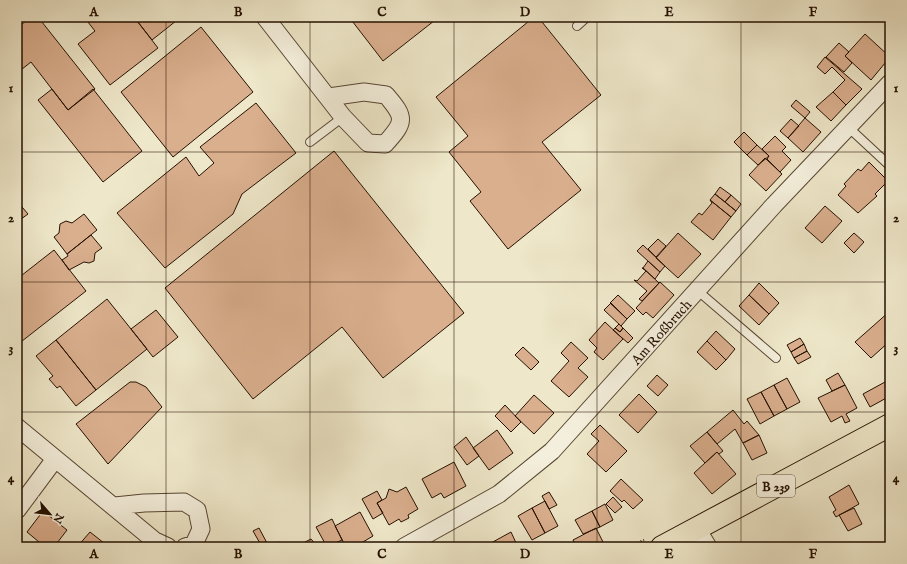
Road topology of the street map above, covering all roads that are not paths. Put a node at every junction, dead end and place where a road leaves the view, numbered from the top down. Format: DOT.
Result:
graph roads {
  1 [pos="266,17"];
  2 [pos="587,17"];
  3 [pos="576,26"];
  4 [pos="890,83"];
  5 [pos="329,97"];
  6 [pos="343,117"];
  7 [pos="848,127"];
  8 [pos="310,142"];
  9 [pos="890,166"];
  10 [pos="698,291"];
  11 [pos="776,358"];
  12 [pos="890,424"];
  13 [pos="17,427"];
  14 [pos="55,459"];
  15 [pos="115,506"];
  16 [pos="17,510"];
  17 [pos="697,529"];
  18 [pos="168,547"];
  19 [pos="185,547"];
  20 [pos="404,547"];
  21 [pos="662,547"];
  22 [pos="708,547"];
  1 -- 5 [label="street"];
  2 -- 3 [label="lane"];
  4 -- 7 [label="street, Am Roßbruch"];
  5 -- 6 [label="street"];
  5 -- 6 [label="street"];
  6 -- 8 [label="lane"];
  7 -- 9 [label="lane"];
  7 -- 10 [label="street, Am Roßbruch"];
  10 -- 11 [label="lane"];
  10 -- 20 [label="street, Am Roßbruch"];
  12 -- 17 [label="main road, B 239"];
  13 -- 14 [label="street"];
  14 -- 15 [label="street"];
  14 -- 16 [label="street"];
  15 -- 18 [label="street"];
  15 -- 19 [label="street"];
  17 -- 21 [label="main road, B 239"];
  17 -- 22 [label="street"];
}
